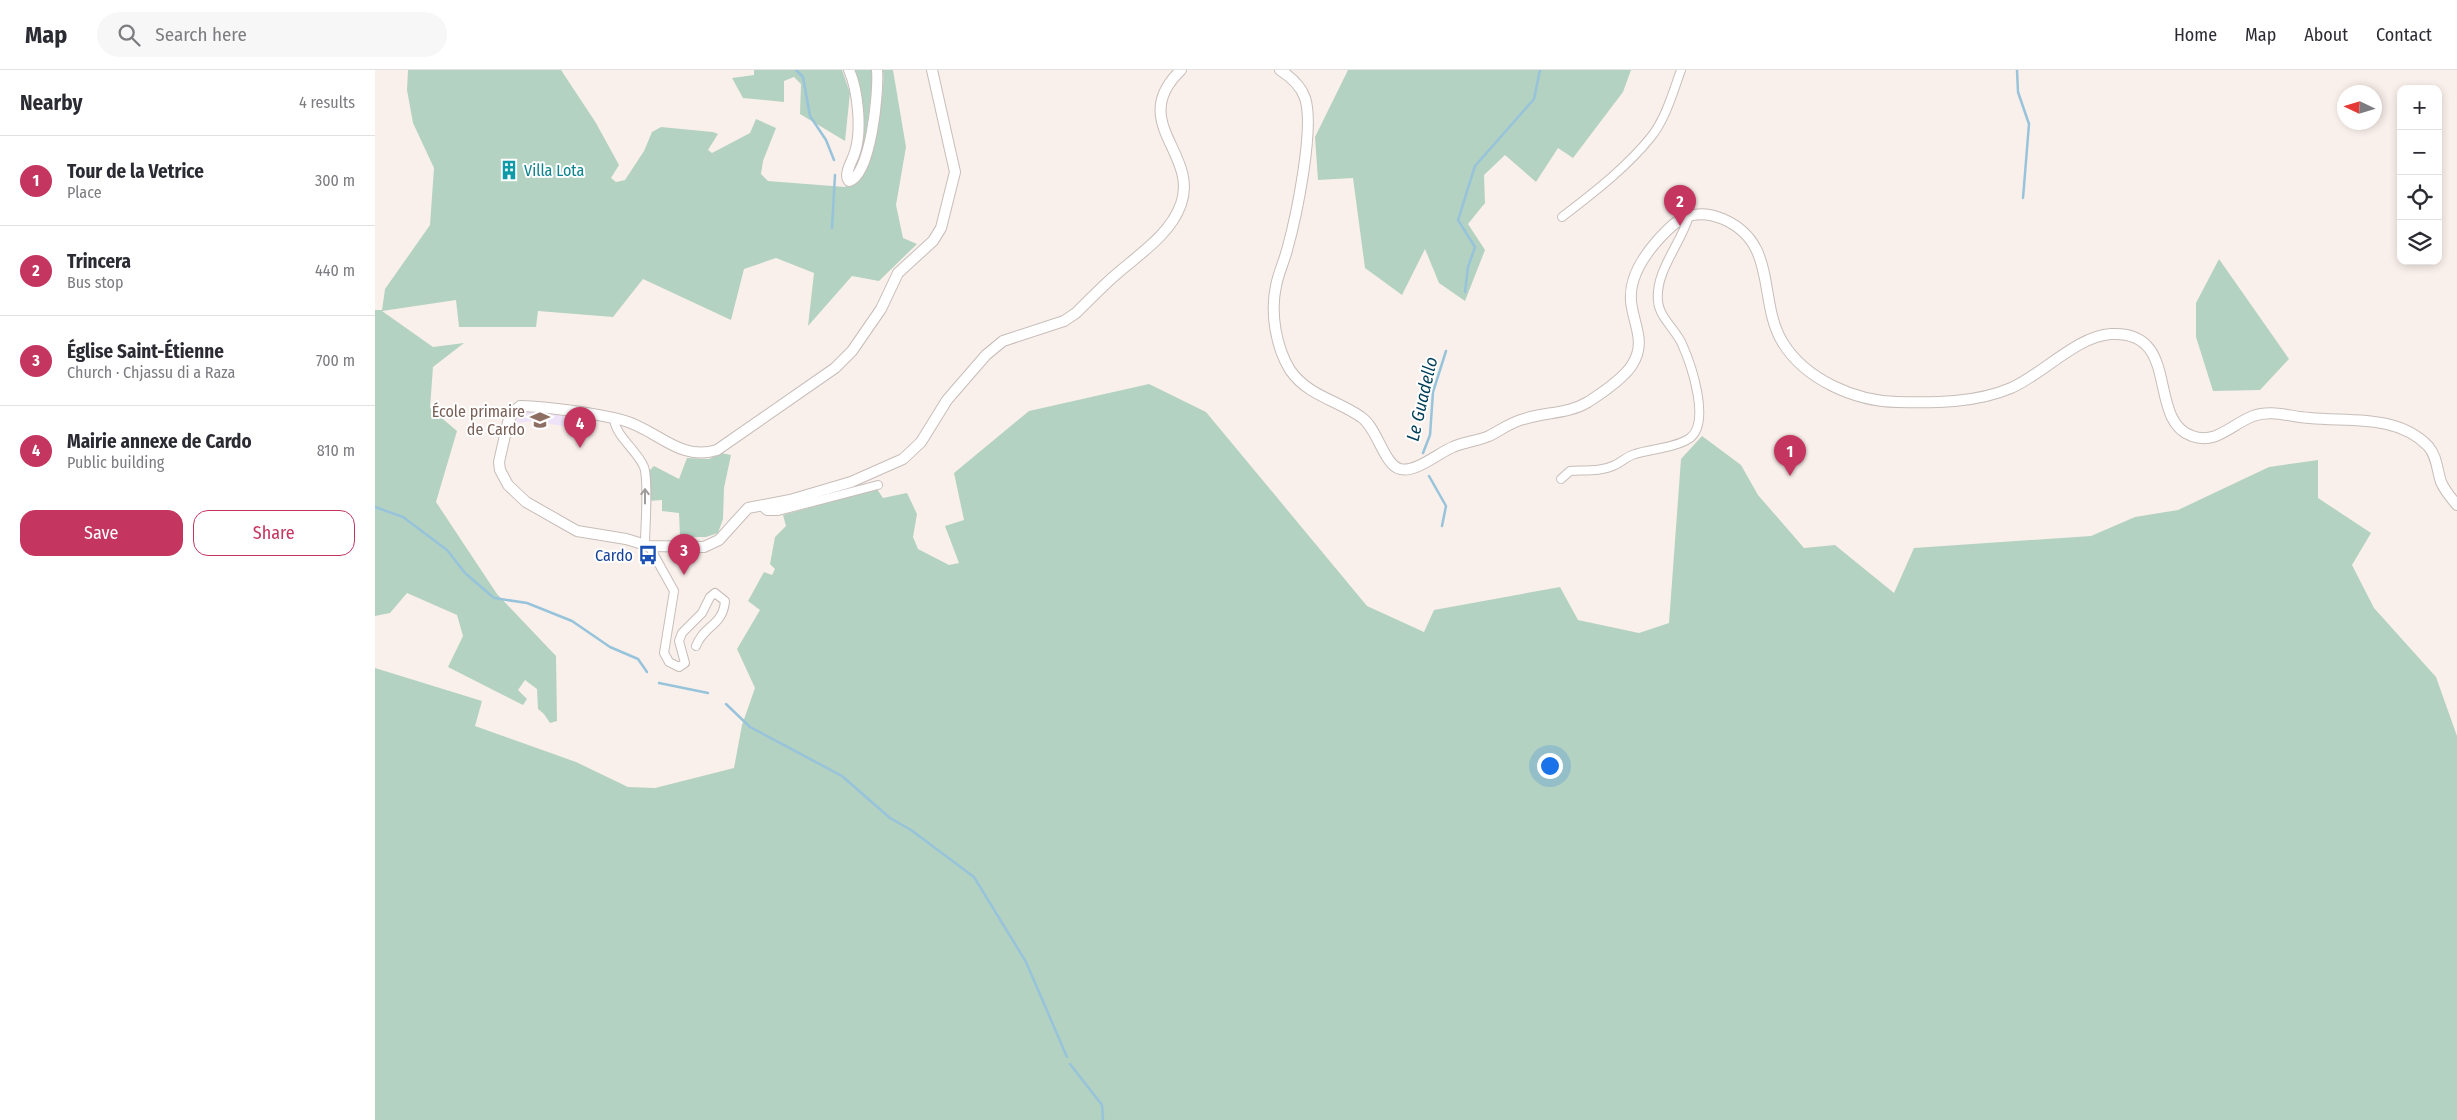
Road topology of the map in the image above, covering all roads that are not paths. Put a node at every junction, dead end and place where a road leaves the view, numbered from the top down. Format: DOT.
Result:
graph roads {
  1 [pos="849,70"];
  2 [pos="877,70"];
  3 [pos="933,70"];
  4 [pos="1181,70"];
  5 [pos="1280,70"];
  6 [pos="1681,70"];
  7 [pos="1689,216"];
  8 [pos="1561,217"];
  9 [pos="614,419"];
  10 [pos="1561,479"];
  11 [pos="878,485"];
  12 [pos="760,505"];
  13 [pos="2457,505"];
  14 [pos="647,545"];
  15 [pos="696,646"];
  1 -- 2 [label="street"];
  3 -- 9 [label="street"];
  4 -- 12 [label="street"];
  5 -- 7 [label="street"];
  6 -- 8 [label="street"];
  7 -- 10 [label="street"];
  7 -- 13 [label="street"];
  14 -- 9 [label="street, one-way"];
  9 -- 14 [label="street"];
  11 -- 12 [label="street"];
  12 -- 14 [label="street"];
  14 -- 15 [label="street"];
}
